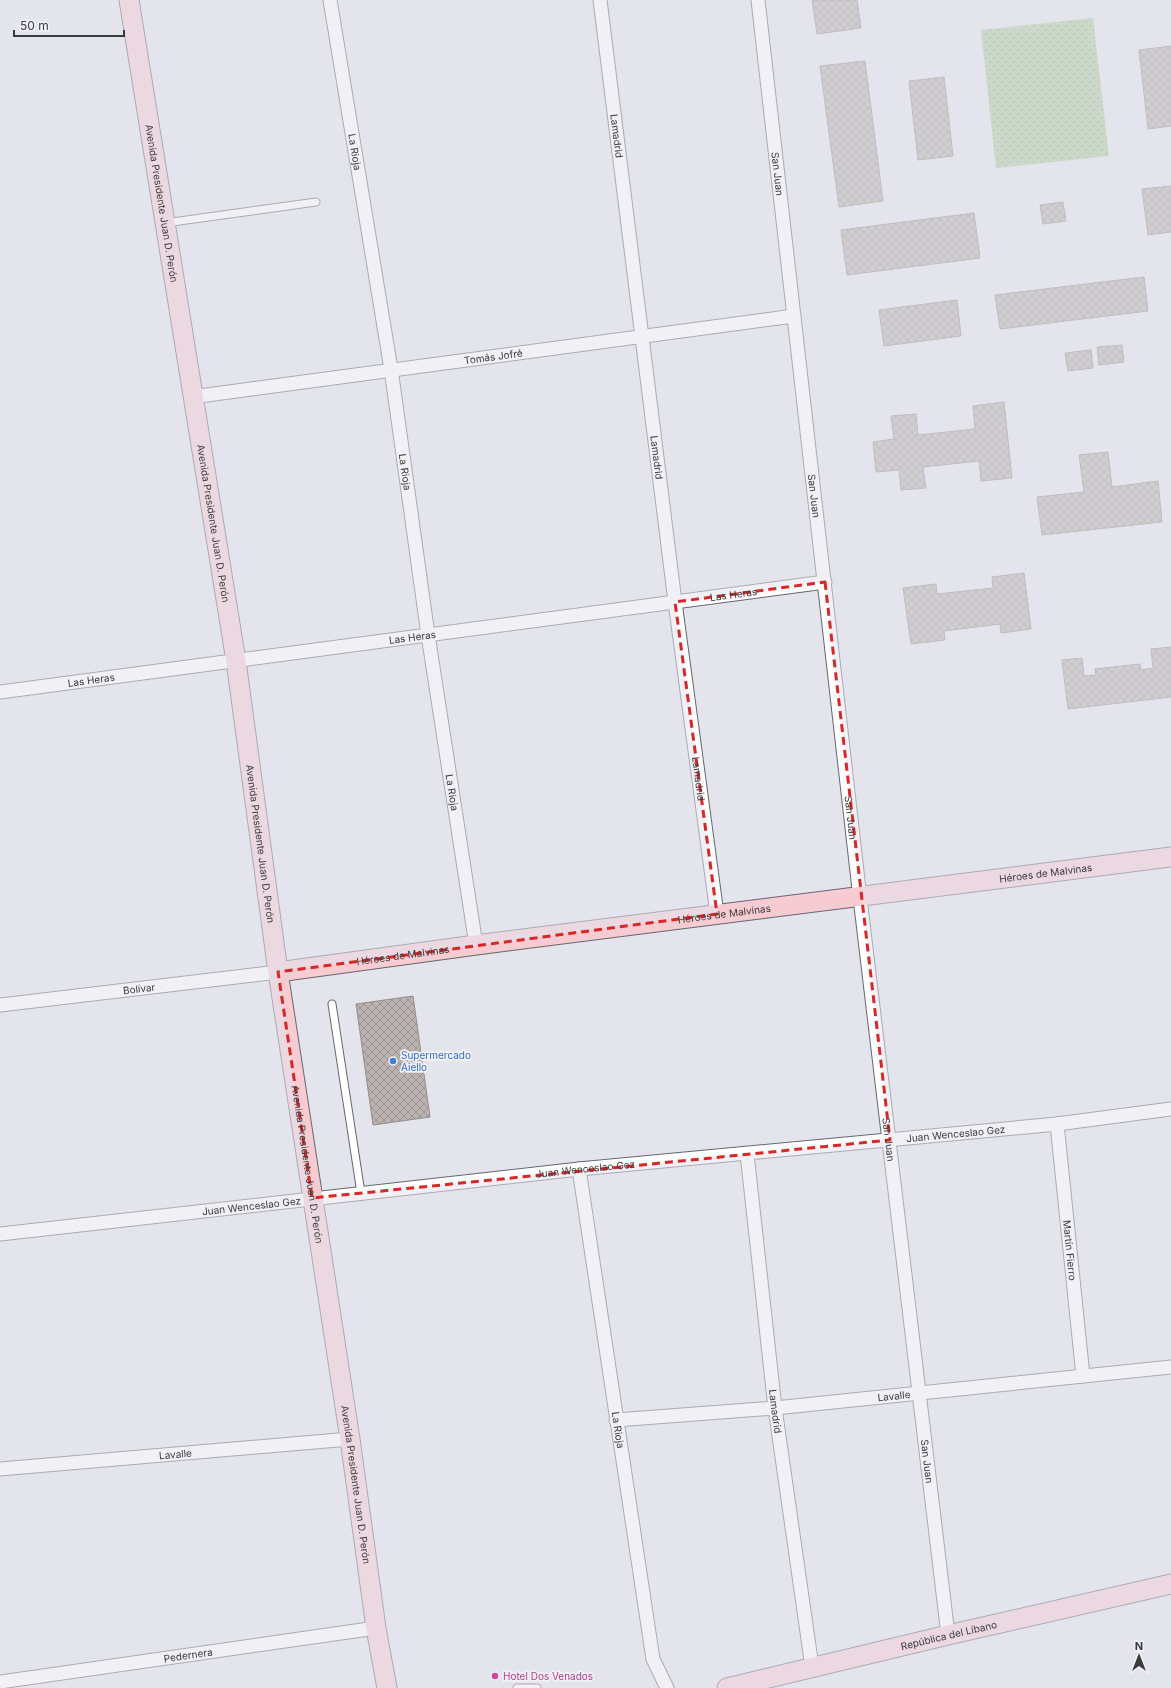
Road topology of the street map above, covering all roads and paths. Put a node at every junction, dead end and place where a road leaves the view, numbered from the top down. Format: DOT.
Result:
graph roads {
  1 [pos="129,0"];
  2 [pos="330,0"];
  3 [pos="600,0"];
  4 [pos="758,0"];
  5 [pos="316,202"];
  6 [pos="165,223"];
  7 [pos="794,316"];
  8 [pos="641,336"];
  9 [pos="390,370"];
  10 [pos="192,396"];
  11 [pos="825,582"];
  12 [pos="675,602"];
  13 [pos="428,635"];
  14 [pos="236,661"];
  15 [pos="0,692"];
  16 [pos="1171,857"];
  17 [pos="860,898"];
  18 [pos="717,914"];
  19 [pos="476,945"];
  20 [pos="278,972"];
  21 [pos="332,1004"];
  22 [pos="0,1006"];
  23 [pos="1171,1109"];
  24 [pos="1057,1124"];
  25 [pos="890,1140"];
  26 [pos="747,1154"];
  27 [pos="579,1169"];
  28 [pos="361,1192"];
  29 [pos="312,1198"];
  30 [pos="0,1234"];
  31 [pos="1171,1367"];
  32 [pos="1083,1376"];
  33 [pos="920,1393"];
  34 [pos="775,1408"];
  35 [pos="616,1420"];
  36 [pos="350,1439"];
  37 [pos="0,1469"];
  38 [pos="1171,1584"];
  39 [pos="376,1628"];
  40 [pos="948,1635"];
  41 [pos="812,1667"];
  42 [pos="0,1682"];
  43 [pos="387,1688"];
  44 [pos="517,1688"];
  45 [pos="537,1688"];
  46 [pos="667,1688"];
  47 [pos="727,1688"];
  1 -- 6 [label="main road, Avenida Presidente Juan D. Perón"];
  2 -- 9 [label="street, La Rioja"];
  3 -- 8 [label="street, Lamadrid"];
  4 -- 7 [label="street, San Juan"];
  5 -- 6 [label="lane"];
  6 -- 10 [label="main road, Avenida Presidente Juan D. Perón"];
  7 -- 8 [label="street, Tomás Jofré"];
  7 -- 11 [label="street, San Juan"];
  8 -- 9 [label="street, Tomás Jofré"];
  8 -- 12 [label="street, Lamadrid"];
  9 -- 10 [label="street, Tomás Jofré"];
  9 -- 13 [label="street, La Rioja"];
  10 -- 14 [label="main road, Avenida Presidente Juan D. Perón"];
  11 -- 12 [label="street, Las Heras"];
  11 -- 17 [label="street, San Juan"];
  12 -- 13 [label="street, Las Heras"];
  12 -- 18 [label="street, Lamadrid"];
  13 -- 14 [label="street, Las Heras"];
  13 -- 19 [label="street, La Rioja"];
  14 -- 15 [label="street, Las Heras"];
  14 -- 20 [label="main road, Avenida Presidente Juan D. Perón"];
  16 -- 17 [label="main road, Héroes de Malvinas"];
  17 -- 18 [label="main road, Héroes de Malvinas"];
  17 -- 25 [label="street, San Juan"];
  18 -- 19 [label="main road, Héroes de Malvinas"];
  19 -- 20 [label="main road, Héroes de Malvinas"];
  20 -- 22 [label="street, Bolívar"];
  20 -- 29 [label="main road, Avenida Presidente Juan D. Perón"];
  21 -- 28 [label="lane"];
  23 -- 24 [label="street, Juan Wenceslao Gez"];
  24 -- 25 [label="street, Juan Wenceslao Gez"];
  24 -- 32 [label="street, Martín Fierro"];
  25 -- 26 [label="street, Juan Wenceslao Gez"];
  25 -- 33 [label="street, San Juan"];
  26 -- 27 [label="street, Juan Wenceslao Gez"];
  26 -- 34 [label="street, Lamadrid"];
  27 -- 28 [label="street, Juan Wenceslao Gez"];
  27 -- 35 [label="street, La Rioja"];
  28 -- 29 [label="street, Juan Wenceslao Gez"];
  29 -- 30 [label="street, Juan Wenceslao Gez"];
  29 -- 36 [label="main road, Avenida Presidente Juan D. Perón"];
  31 -- 32 [label="street, Lavalle"];
  32 -- 33 [label="street, Lavalle"];
  33 -- 34 [label="street, Lavalle"];
  33 -- 40 [label="street, San Juan"];
  34 -- 35 [label="street, Lavalle"];
  34 -- 41 [label="street, Lamadrid"];
  35 -- 46 [label="street, La Rioja"];
  36 -- 37 [label="street, Lavalle"];
  36 -- 39 [label="main road, Avenida Presidente Juan D. Perón"];
  38 -- 40 [label="main road, República del Líbano"];
  39 -- 42 [label="street, Pedernera"];
  39 -- 43 [label="main road, Avenida Presidente Juan D. Perón"];
  40 -- 41 [label="main road, República del Líbano"];
  41 -- 47 [label="main road, República del Líbano"];
  44 -- 45 [label="lane"];
}
